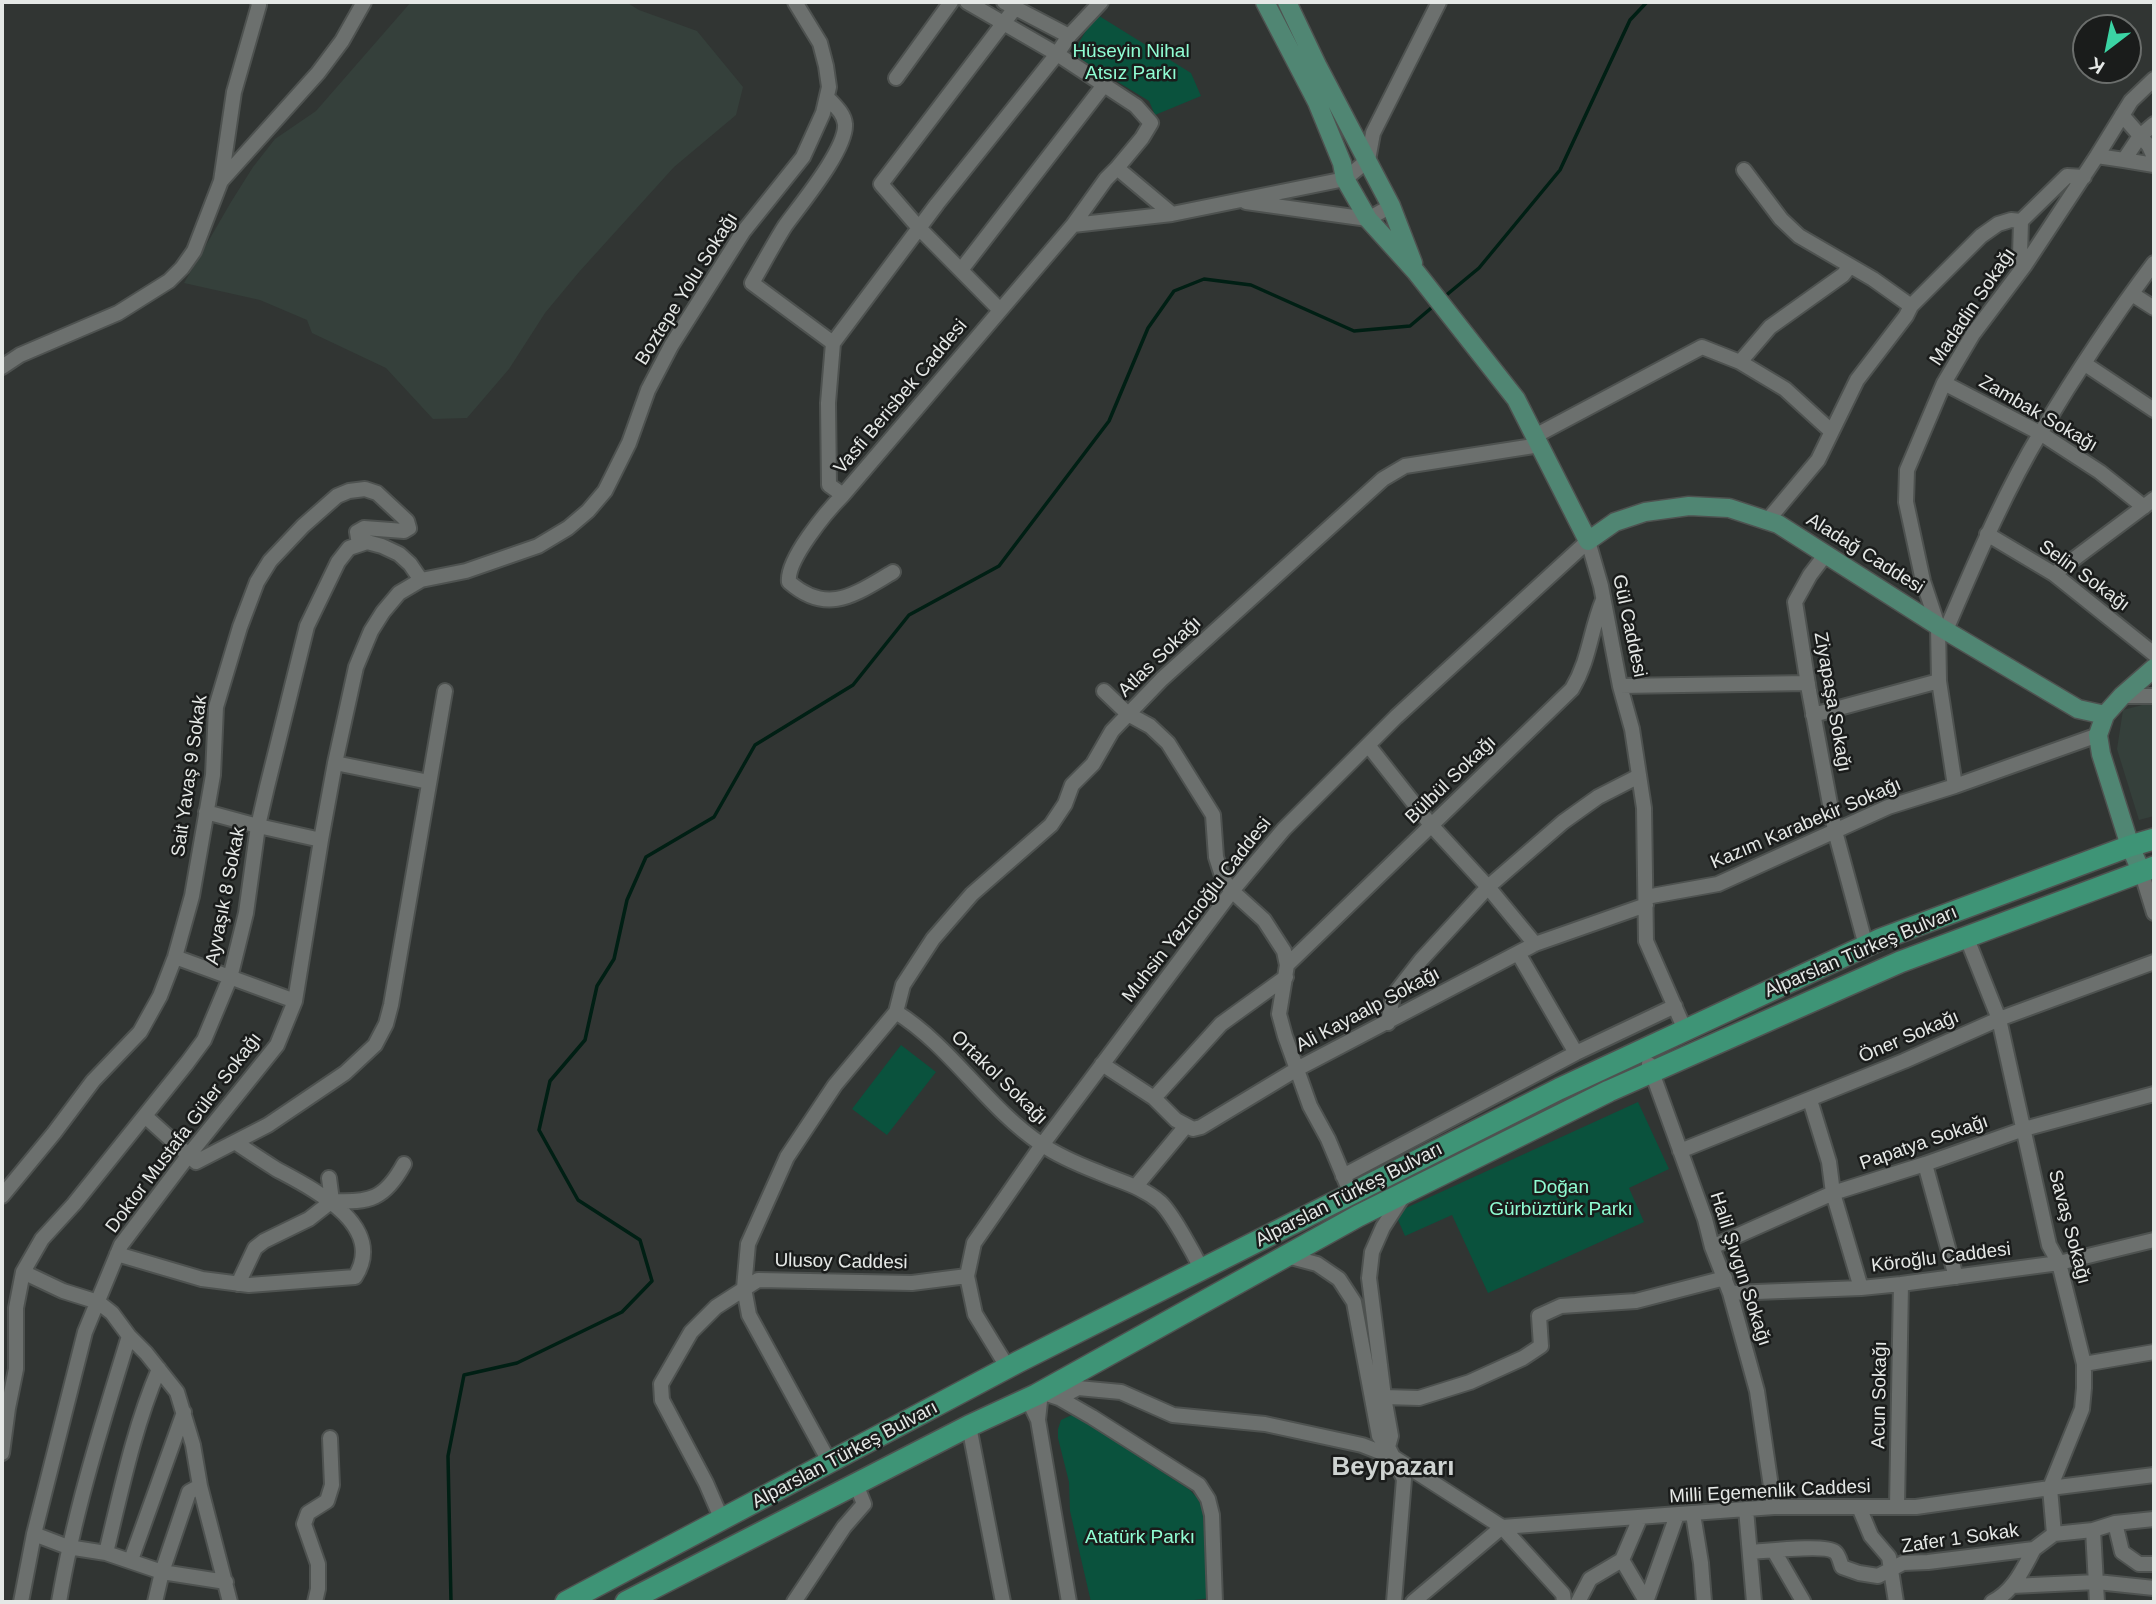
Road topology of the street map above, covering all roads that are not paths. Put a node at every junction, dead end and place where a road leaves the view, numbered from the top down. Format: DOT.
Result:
graph roads {
  1 [pos="258,2"];
  2 [pos="364,2"];
  3 [pos="795,2"];
  4 [pos="951,2"];
  5 [pos="967,2"];
  6 [pos="1101,2"];
  7 [pos="1265,2"];
  8 [pos="1287,2"];
  9 [pos="1439,2"];
  10 [pos="1010,5"];
  11 [pos="1004,23"];
  12 [pos="1069,36"];
  13 [pos="1057,54"];
  14 [pos="896,78"];
  15 [pos="2154,79"];
  16 [pos="1104,85"];
  17 [pos="827,97"];
  18 [pos="2122,115"];
  19 [pos="2154,124"];
  20 [pos="2140,136"];
  21 [pos="2097,156"];
  22 [pos="2154,156"];
  23 [pos="1368,160"];
  24 [pos="2124,160"];
  25 [pos="2154,164"];
  26 [pos="1117,168"];
  27 [pos="1744,170"];
  28 [pos="2084,177"];
  29 [pos="1346,179"];
  30 [pos="221,181"];
  31 [pos="1241,201"];
  32 [pos="1391,206"];
  33 [pos="1171,214"];
  34 [pos="1368,219"];
  35 [pos="2021,221"];
  36 [pos="1073,225"];
  37 [pos="919,228"];
  38 [pos="2154,263"];
  39 [pos="2025,265"];
  40 [pos="1850,266"];
  41 [pos="961,270"];
  42 [pos="1416,272"];
  43 [pos="2132,294"];
  44 [pos="1912,306"];
  45 [pos="2154,308"];
  46 [pos="999,309"];
  47 [pos="833,343"];
  48 [pos="1740,362"];
  49 [pos="2085,364"];
  50 [pos="2,367"];
  51 [pos="1944,383"];
  52 [pos="2154,410"];
  53 [pos="1831,431"];
  54 [pos="2040,433"];
  55 [pos="1538,440"];
  56 [pos="843,495"];
  57 [pos="2149,503"];
  58 [pos="1767,521"];
  59 [pos="1987,534"];
  60 [pos="1588,541"];
  61 [pos="359,544"];
  62 [pos="1826,554"];
  63 [pos="893,572"];
  64 [pos="2054,574"];
  65 [pos="421,580"];
  66 [pos="1603,598"];
  67 [pos="1942,628"];
  68 [pos="2154,654"];
  69 [pos="2154,668"];
  70 [pos="1939,681"];
  71 [pos="1808,683"];
  72 [pos="1620,686"];
  73 [pos="445,691"];
  74 [pos="1104,691"];
  75 [pos="2122,695"];
  76 [pos="2154,696"];
  77 [pos="1128,714"];
  78 [pos="1813,715"];
  79 [pos="2105,715"];
  80 [pos="2098,735"];
  81 [pos="1368,745"];
  82 [pos="335,763"];
  83 [pos="1639,776"];
  84 [pos="429,782"];
  85 [pos="1955,786"];
  86 [pos="206,812"];
  87 [pos="1431,824"];
  88 [pos="258,826"];
  89 [pos="1835,831"];
  90 [pos="2154,839"];
  91 [pos="321,840"];
  92 [pos="2130,846"];
  93 [pos="2147,869"];
  94 [pos="1488,887"];
  95 [pos="1231,891"];
  96 [pos="1646,901"];
  97 [pos="2154,914"];
  98 [pos="1966,936"];
  99 [pos="1535,944"];
  100 [pos="1866,946"];
  101 [pos="1518,953"];
  102 [pos="175,957"];
  103 [pos="2154,962"];
  104 [pos="1286,971"];
  105 [pos="230,978"];
  106 [pos="295,1001"];
  107 [pos="1675,1006"];
  108 [pos="896,1012"];
  109 [pos="1999,1019"];
  110 [pos="1388,1023"];
  111 [pos="1685,1030"];
  112 [pos="1643,1050"];
  113 [pos="1576,1053"];
  114 [pos="1102,1064"];
  115 [pos="1297,1069"];
  116 [pos="1652,1072"];
  117 [pos="2154,1094"];
  118 [pos="1154,1098"];
  119 [pos="1810,1100"];
  120 [pos="145,1116"];
  121 [pos="1186,1126"];
  122 [pos="2024,1129"];
  123 [pos="235,1143"];
  124 [pos="1042,1144"];
  125 [pos="1680,1151"];
  126 [pos="188,1156"];
  127 [pos="404,1164"];
  128 [pos="1925,1164"];
  129 [pos="329,1178"];
  130 [pos="1347,1185"];
  131 [pos="1136,1186"];
  132 [pos="1406,1192"];
  133 [pos="1833,1193"];
  134 [pos="2,1196"];
  135 [pos="331,1201"];
  136 [pos="2154,1240"];
  137 [pos="1712,1247"];
  138 [pos="117,1254"];
  139 [pos="1287,1256"];
  140 [pos="2059,1262"];
  141 [pos="1202,1270"];
  142 [pos="23,1272"];
  143 [pos="967,1276"];
  144 [pos="1956,1277"];
  145 [pos="1725,1278"];
  146 [pos="237,1284"];
  147 [pos="1901,1284"];
  148 [pos="744,1288"];
  149 [pos="1861,1288"];
  150 [pos="1730,1293"];
  151 [pos="99,1302"];
  152 [pos="129,1336"];
  153 [pos="8,1346"];
  154 [pos="2154,1352"];
  155 [pos="1016,1364"];
  156 [pos="2084,1364"];
  157 [pos="159,1369"];
  158 [pos="1043,1396"];
  159 [pos="1384,1397"];
  160 [pos="184,1412"];
  161 [pos="969,1426"];
  162 [pos="330,1438"];
  163 [pos="1390,1452"];
  164 [pos="2,1453"];
  165 [pos="830,1463"];
  166 [pos="2154,1475"];
  167 [pos="856,1484"];
  168 [pos="200,1486"];
  169 [pos="2050,1488"];
  170 [pos="1897,1506"];
  171 [pos="1774,1507"];
  172 [pos="1859,1507"];
  173 [pos="1746,1509"];
  174 [pos="1693,1514"];
  175 [pos="1677,1515"];
  176 [pos="1640,1518"];
  177 [pos="2154,1519"];
  178 [pos="722,1520"];
  179 [pos="2115,1524"];
  180 [pos="1502,1527"];
  181 [pos="2093,1530"];
  182 [pos="34,1534"];
  183 [pos="2054,1534"];
  184 [pos="68,1547"];
  185 [pos="2034,1549"];
  186 [pos="1774,1551"];
  187 [pos="1751,1552"];
  188 [pos="106,1553"];
  189 [pos="131,1560"];
  190 [pos="1622,1560"];
  191 [pos="2154,1564"];
  192 [pos="1891,1570"];
  193 [pos="162,1572"];
  194 [pos="226,1582"];
  195 [pos="2097,1582"];
  196 [pos="2012,1586"];
  197 [pos="2154,1588"];
  198 [pos="1420,1601"];
  199 [pos="1802,1601"];
  200 [pos="21,1602"];
  201 [pos="59,1602"];
  202 [pos="155,1602"];
  203 [pos="230,1602"];
  204 [pos="315,1602"];
  205 [pos="566,1602"];
  206 [pos="626,1602"];
  207 [pos="794,1602"];
  208 [pos="1003,1602"];
  209 [pos="1069,1602"];
  210 [pos="1215,1602"];
  211 [pos="1394,1602"];
  212 [pos="1564,1602"];
  213 [pos="1577,1602"];
  214 [pos="1646,1602"];
  215 [pos="1704,1602"];
  216 [pos="1754,1602"];
  217 [pos="1896,1602"];
  218 [pos="1993,1602"];
  219 [pos="2097,1602"];
  1 -- 30 [label="street"];
  2 -- 30 [label="street"];
  3 -- 17 [label="street, Boztepe Yolu Sokağı"];
  4 -- 14 [label="street"];
  5 -- 11 [label="street"];
  6 -- 12 [label="street"];
  7 -- 29 [label="main road, Gül Caddesi"];
  8 -- 23 [label="main road, Gül Caddesi"];
  9 -- 23 [label="street"];
  10 -- 11 [label="street"];
  10 -- 12 [label="street"];
  11 -- 13 [label="street"];
  11 -- 37 [label="street"];
  12 -- 13 [label="street"];
  13 -- 16 [label="street"];
  13 -- 37 [label="street"];
  15 -- 18 [label="street, Madadin Sokağı"];
  16 -- 26 [label="street, Vasfi Berisbek Caddesi"];
  16 -- 41 [label="street"];
  17 -- 47 [label="street"];
  17 -- 65 [label="street, Boztepe Yolu Sokağı"];
  18 -- 20 [label="street"];
  18 -- 21 [label="street, Madadin Sokağı"];
  19 -- 20 [label="street"];
  20 -- 22 [label="street"];
  20 -- 24 [label="street"];
  21 -- 24 [label="street"];
  21 -- 28 [label="street, Madadin Sokağı"];
  23 -- 29 [label="street"];
  23 -- 32 [label="main road, Gül Caddesi"];
  24 -- 25 [label="street"];
  26 -- 33 [label="street"];
  26 -- 36 [label="street, Vasfi Berisbek Caddesi"];
  27 -- 40 [label="street"];
  28 -- 35 [label="street"];
  28 -- 39 [label="street, Madadin Sokağı"];
  29 -- 31 [label="street"];
  29 -- 34 [label="main road, Gül Caddesi"];
  30 -- 50 [label="street"];
  31 -- 33 [label="street"];
  31 -- 34 [label="street"];
  32 -- 34 [label="street"];
  32 -- 42 [label="main road, Gül Caddesi"];
  33 -- 36 [label="street"];
  34 -- 42 [label="main road, Gül Caddesi"];
  35 -- 39 [label="street"];
  35 -- 44 [label="street"];
  36 -- 46 [label="street, Vasfi Berisbek Caddesi"];
  37 -- 41 [label="street"];
  37 -- 47 [label="street"];
  38 -- 43 [label="street"];
  39 -- 51 [label="street, Madadin Sokağı"];
  40 -- 44 [label="street"];
  40 -- 48 [label="street"];
  41 -- 46 [label="street"];
  42 -- 55 [label="main road, Gül Caddesi"];
  43 -- 45 [label="street"];
  43 -- 49 [label="street"];
  44 -- 53 [label="street"];
  46 -- 56 [label="street, Vasfi Berisbek Caddesi"];
  47 -- 56 [label="street, Vasfi Berisbek Caddesi"];
  48 -- 53 [label="street, Atlas Sokağı"];
  48 -- 55 [label="street, Atlas Sokağı"];
  49 -- 52 [label="street"];
  49 -- 54 [label="street"];
  51 -- 54 [label="street, Zambak Sokağı"];
  51 -- 67 [label="street, Madadin Sokağı"];
  53 -- 58 [label="street"];
  54 -- 57 [label="street, Zambak Sokağı"];
  54 -- 59 [label="street"];
  55 -- 60 [label="main road, Gül Caddesi"];
  55 -- 77 [label="street, Atlas Sokağı"];
  56 -- 63 [label="street"];
  57 -- 64 [label="street"];
  58 -- 60 [label="main road, Aladağ Caddesi"];
  58 -- 62 [label="main road, Aladağ Caddesi"];
  59 -- 64 [label="street, Selin Sokağı"];
  59 -- 67 [label="street"];
  60 -- 66 [label="street, Gül Caddesi"];
  60 -- 81 [label="street, Muhsin Yazıcıoğlu Caddesi"];
  61 -- 65 [label="street"];
  61 -- 86 [label="street, Sait Yavaş 9 Sokak"];
  61 -- 88 [label="street, Ayvaşık 8 Sokak"];
  62 -- 67 [label="main road, Aladağ Caddesi"];
  62 -- 71 [label="street, Ziyapaşa Sokağı"];
  64 -- 68 [label="street, Selin Sokağı"];
  65 -- 82 [label="street, Doktor Mustafa Güler Sokağı"];
  66 -- 72 [label="street, Gül Caddesi"];
  66 -- 87 [label="street, Bülbül Sokağı"];
  67 -- 70 [label="street"];
  67 -- 79 [label="main road, Aladağ Caddesi"];
  69 -- 75 [label="main road"];
  70 -- 78 [label="street"];
  70 -- 85 [label="street"];
  71 -- 72 [label="street"];
  71 -- 78 [label="street, Ziyapaşa Sokağı"];
  72 -- 83 [label="street, Gül Caddesi"];
  73 -- 84 [label="street"];
  74 -- 77 [label="street"];
  75 -- 76 [label="street"];
  75 -- 79 [label="main road"];
  77 -- 95 [label="street"];
  77 -- 108 [label="street, Atlas Sokağı"];
  78 -- 89 [label="street, Ziyapaşa Sokağı"];
  79 -- 80 [label="main road"];
  80 -- 85 [label="street, Kazım Karabekir Sokağı"];
  80 -- 92 [label="main road"];
  81 -- 87 [label="street"];
  81 -- 95 [label="street, Muhsin Yazıcıoğlu Caddesi"];
  82 -- 84 [label="street"];
  82 -- 91 [label="street, Doktor Mustafa Güler Sokağı"];
  83 -- 94 [label="street"];
  83 -- 96 [label="street, Gül Caddesi"];
  84 -- 123 [label="street"];
  85 -- 89 [label="street, Kazım Karabekir Sokağı"];
  86 -- 88 [label="street"];
  86 -- 102 [label="street, Sait Yavaş 9 Sokak"];
  87 -- 94 [label="street"];
  87 -- 104 [label="street, Bülbül Sokağı"];
  88 -- 91 [label="street"];
  88 -- 105 [label="street, Ayvaşık 8 Sokak"];
  89 -- 96 [label="street, Kazım Karabekir Sokağı"];
  89 -- 100 [label="street, Ziyapaşa Sokağı"];
  90 -- 92 [label="highway, Alparslan Türkeş Bulvarı"];
  91 -- 106 [label="street, Doktor Mustafa Güler Sokağı"];
  92 -- 93 [label="main road"];
  92 -- 100 [label="highway, Alparslan Türkeş Bulvarı"];
  93 -- 97 [label="street"];
  93 -- 98 [label="highway, Alparslan Türkeş Bulvarı"];
  94 -- 99 [label="street"];
  94 -- 110 [label="street"];
  95 -- 104 [label="street"];
  95 -- 114 [label="street, Muhsin Yazıcıoğlu Caddesi"];
  96 -- 99 [label="street, Ali Kayaalp Sokağı"];
  96 -- 107 [label="street, Gül Caddesi"];
  98 -- 109 [label="street, Savaş Sokağı"];
  98 -- 116 [label="highway, Alparslan Türkeş Bulvarı"];
  99 -- 101 [label="street, Ali Kayaalp Sokağı"];
  100 -- 111 [label="highway, Alparslan Türkeş Bulvarı"];
  101 -- 110 [label="street, Ali Kayaalp Sokağı"];
  101 -- 113 [label="street"];
  102 -- 105 [label="street"];
  102 -- 134 [label="street, Sait Yavaş 9 Sokak"];
  103 -- 109 [label="street, Öner Sokağı"];
  104 -- 115 [label="street"];
  104 -- 118 [label="street, Bülbül Sokağı"];
  105 -- 106 [label="street"];
  105 -- 120 [label="street, Ayvaşık 8 Sokak"];
  106 -- 126 [label="street, Doktor Mustafa Güler Sokağı"];
  107 -- 111 [label="street, Gül Caddesi"];
  107 -- 113 [label="street"];
  108 -- 124 [label="street, Ortakol Sokağı"];
  108 -- 148 [label="street, Ulusoy Caddesi"];
  109 -- 119 [label="street, Öner Sokağı"];
  109 -- 122 [label="street, Savaş Sokağı"];
  110 -- 115 [label="street, Ali Kayaalp Sokağı"];
  111 -- 112 [label="highway, Alparslan Türkeş Bulvarı"];
  112 -- 116 [label="street, Halil Şıvgın Sokağı"];
  112 -- 130 [label="highway, Alparslan Türkeş Bulvarı"];
  113 -- 130 [label="street"];
  114 -- 118 [label="street"];
  114 -- 124 [label="street, Muhsin Yazıcıoğlu Caddesi"];
  115 -- 121 [label="street, Ali Kayaalp Sokağı"];
  115 -- 130 [label="street"];
  116 -- 125 [label="street, Halil Şıvgın Sokağı"];
  116 -- 132 [label="highway, Alparslan Türkeş Bulvarı"];
  117 -- 122 [label="street, Papatya Sokağı"];
  118 -- 121 [label="street"];
  119 -- 125 [label="street, Öner Sokağı"];
  119 -- 133 [label="street"];
  120 -- 126 [label="street"];
  120 -- 142 [label="street, Ayvaşık 8 Sokak"];
  121 -- 131 [label="street"];
  122 -- 128 [label="street, Papatya Sokağı"];
  122 -- 140 [label="street, Savaş Sokağı"];
  123 -- 126 [label="street"];
  123 -- 135 [label="street"];
  124 -- 131 [label="street, Ortakol Sokağı"];
  124 -- 143 [label="street, Muhsin Yazıcıoğlu Caddesi"];
  125 -- 137 [label="street, Halil Şıvgın Sokağı"];
  126 -- 138 [label="street, Doktor Mustafa Güler Sokağı"];
  127 -- 135 [label="street"];
  128 -- 133 [label="street, Papatya Sokağı"];
  128 -- 144 [label="street"];
  129 -- 135 [label="street"];
  130 -- 141 [label="highway, Alparslan Türkeş Bulvarı"];
  131 -- 141 [label="street, Ortakol Sokağı"];
  132 -- 139 [label="highway, Alparslan Türkeş Bulvarı"];
  132 -- 159 [label="street"];
  133 -- 137 [label="street, Papatya Sokağı"];
  133 -- 149 [label="street"];
  135 -- 146 [label="street"];
  135 -- 146 [label="street"];
  136 -- 140 [label="street, Köroğlu Caddesi"];
  137 -- 145 [label="street, Halil Şıvgın Sokağı"];
  138 -- 146 [label="street"];
  138 -- 151 [label="street, Doktor Mustafa Güler Sokağı"];
  139 -- 158 [label="highway, Alparslan Türkeş Bulvarı"];
  139 -- 163 [label="street"];
  140 -- 144 [label="street, Köroğlu Caddesi"];
  140 -- 156 [label="street, Savaş Sokağı"];
  141 -- 155 [label="highway, Alparslan Türkeş Bulvarı"];
  142 -- 151 [label="street"];
  142 -- 153 [label="street, Ayvaşık 8 Sokak"];
  143 -- 148 [label="street, Ulusoy Caddesi"];
  143 -- 155 [label="street, Muhsin Yazıcıoğlu Caddesi"];
  144 -- 147 [label="street, Köroğlu Caddesi"];
  145 -- 150 [label="street, Halil Şıvgın Sokağı"];
  145 -- 159 [label="street"];
  147 -- 149 [label="street, Köroğlu Caddesi"];
  147 -- 170 [label="street, Acun Sokağı"];
  148 -- 165 [label="street"];
  148 -- 178 [label="street"];
  149 -- 150 [label="street, Köroğlu Caddesi"];
  150 -- 171 [label="street, Halil Şıvgın Sokağı"];
  151 -- 152 [label="street"];
  151 -- 182 [label="street, Doktor Mustafa Güler Sokağı"];
  152 -- 157 [label="street"];
  152 -- 184 [label="street"];
  153 -- 164 [label="street, Ayvaşık 8 Sokak"];
  154 -- 156 [label="street"];
  155 -- 158 [label="highway"];
  155 -- 158 [label="highway"];
  155 -- 165 [label="highway, Alparslan Türkeş Bulvarı"];
  156 -- 169 [label="street, Savaş Sokağı"];
  157 -- 160 [label="street"];
  157 -- 188 [label="street"];
  158 -- 161 [label="highway, Alparslan Türkeş Bulvarı"];
  158 -- 163 [label="street"];
  158 -- 209 [label="street"];
  158 -- 210 [label="street"];
  159 -- 163 [label="street"];
  160 -- 168 [label="street"];
  160 -- 189 [label="street"];
  161 -- 167 [label="highway, Alparslan Türkeş Bulvarı"];
  161 -- 208 [label="street"];
  162 -- 204 [label="street"];
  163 -- 180 [label="street"];
  163 -- 211 [label="street"];
  165 -- 178 [label="highway, Alparslan Türkeş Bulvarı"];
  166 -- 169 [label="street, Milli Egemenlik Caddesi"];
  167 -- 206 [label="highway, Alparslan Türkeş Bulvarı"];
  167 -- 207 [label="street"];
  168 -- 193 [label="street"];
  168 -- 194 [label="street"];
  169 -- 170 [label="street, Milli Egemenlik Caddesi"];
  169 -- 183 [label="street"];
  170 -- 172 [label="street, Milli Egemenlik Caddesi"];
  171 -- 172 [label="street, Milli Egemenlik Caddesi"];
  171 -- 173 [label="street, Milli Egemenlik Caddesi"];
  172 -- 192 [label="street"];
  173 -- 174 [label="street, Milli Egemenlik Caddesi"];
  173 -- 187 [label="street"];
  174 -- 175 [label="street, Milli Egemenlik Caddesi"];
  174 -- 215 [label="street"];
  175 -- 176 [label="street, Milli Egemenlik Caddesi"];
  175 -- 214 [label="street"];
  176 -- 180 [label="street, Milli Egemenlik Caddesi"];
  176 -- 190 [label="street"];
  177 -- 179 [label="street"];
  178 -- 205 [label="highway, Alparslan Türkeş Bulvarı"];
  179 -- 181 [label="street"];
  179 -- 191 [label="street"];
  180 -- 198 [label="street"];
  180 -- 212 [label="street"];
  181 -- 183 [label="street"];
  181 -- 195 [label="street"];
  182 -- 184 [label="street"];
  182 -- 200 [label="street, Doktor Mustafa Güler Sokağı"];
  183 -- 185 [label="street, Zafer 1 Sokak"];
  184 -- 188 [label="street"];
  184 -- 201 [label="street"];
  185 -- 192 [label="street, Zafer 1 Sokak"];
  185 -- 196 [label="street"];
  186 -- 187 [label="street, Zafer 1 Sokak"];
  186 -- 192 [label="street, Zafer 1 Sokak"];
  186 -- 199 [label="street"];
  187 -- 216 [label="street"];
  188 -- 189 [label="street"];
  189 -- 193 [label="street"];
  190 -- 213 [label="street"];
  190 -- 214 [label="street"];
  192 -- 217 [label="street"];
  193 -- 194 [label="street"];
  193 -- 202 [label="street"];
  194 -- 203 [label="street"];
  195 -- 196 [label="street"];
  195 -- 197 [label="street"];
  195 -- 219 [label="street"];
  196 -- 218 [label="street"];
}
